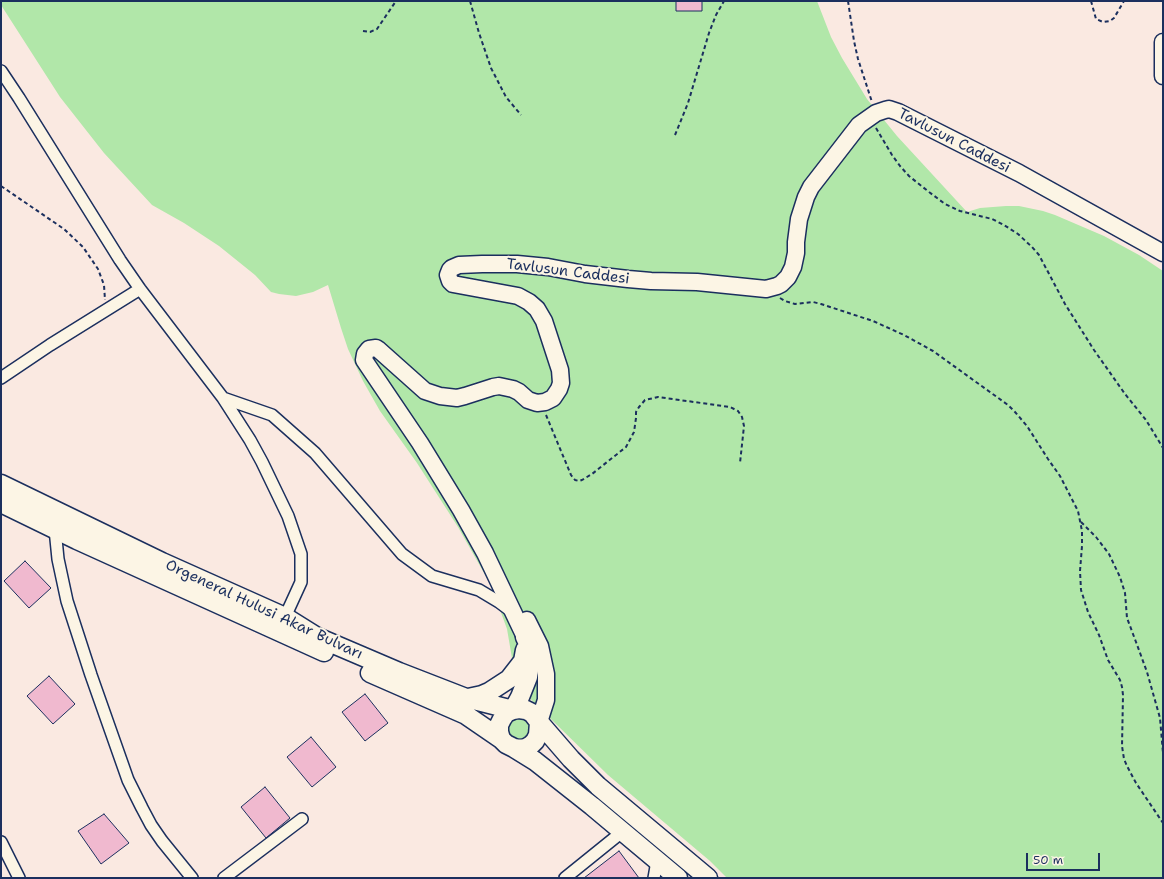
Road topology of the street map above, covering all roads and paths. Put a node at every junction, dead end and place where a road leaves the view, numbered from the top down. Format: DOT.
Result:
graph roads {
  1 [pos="396,1"];
  2 [pos="470,1"];
  3 [pos="724,1"];
  4 [pos="848,1"];
  5 [pos="1091,1"];
  6 [pos="1124,1"];
  7 [pos="363,30"];
  8 [pos="1163,42"];
  9 [pos="1,72"];
  10 [pos="1163,76"];
  11 [pos="521,115"];
  12 [pos="873,115"];
  13 [pos="675,135"];
  14 [pos="1,186"];
  15 [pos="1163,253"];
  16 [pos="771,288"];
  17 [pos="140,289"];
  18 [pos="104,311"];
  19 [pos="1,378"];
  20 [pos="223,398"];
  21 [pos="541,403"];
  22 [pos="1163,448"];
  23 [pos="740,464"];
  24 [pos="1,484"];
  25 [pos="1,503"];
  26 [pos="1080,521"];
  27 [pos="55,529"];
  28 [pos="504,591"];
  29 [pos="515,615"];
  30 [pos="285,617"];
  31 [pos="525,637"];
  32 [pos="466,698"];
  33 [pos="513,710"];
  34 [pos="539,722"];
  35 [pos="508,743"];
  36 [pos="1163,753"];
  37 [pos="302,819"];
  38 [pos="1163,823"];
  39 [pos="622,832"];
  40 [pos="1,842"];
  41 [pos="656,869"];
  42 [pos="19,878"];
  43 [pos="192,878"];
  44 [pos="224,878"];
  45 [pos="565,878"];
  46 [pos="678,878"];
  47 [pos="708,878"];
  1 -- 7 [label="path"];
  2 -- 11 [label="path"];
  3 -- 13 [label="path"];
  4 -- 12 [label="path"];
  5 -- 6 [label="path"];
  8 -- 10 [label="street"];
  9 -- 17 [label="street"];
  12 -- 15 [label="street, Tavlusun Caddesi"];
  12 -- 16 [label="street"];
  12 -- 22 [label="path"];
  14 -- 18 [label="path"];
  16 -- 21 [label="street, Tavlusun Caddesi"];
  16 -- 26 [label="path"];
  17 -- 18 [label="street"];
  17 -- 20 [label="street"];
  18 -- 19 [label="street"];
  20 -- 29 [label="street"];
  20 -- 30 [label="street"];
  21 -- 23 [label="path"];
  21 -- 28 [label="street"];
  24 -- 30 [label="main road, Orgeneral Hulusi Akar Bulvarı"];
  25 -- 27 [label="main road, Orgeneral Hulusi Akar Bulvarı"];
  26 -- 36 [label="path"];
  26 -- 38 [label="path"];
  27 -- 35 [label="main road, Orgeneral Hulusi Akar Bulvarı"];
  27 -- 43 [label="street"];
  28 -- 29 [label="street"];
  28 -- 34 [label="street"];
  29 -- 31 [label="street"];
  30 -- 32 [label="main road, Orgeneral Hulusi Akar Bulvarı"];
  31 -- 32 [label="main road"];
  31 -- 33 [label="main road"];
  32 -- 33 [label="main road, Orgeneral Hulusi Akar Bulvarı"];
  33 -- 34 [label="main road"];
  33 -- 35 [label="main road"];
  34 -- 35 [label="main road"];
  34 -- 47 [label="main road"];
  35 -- 39 [label="main road, Orgeneral Hulusi Akar Bulvarı"];
  37 -- 44 [label="street"];
  39 -- 41 [label="main road, Orgeneral Hulusi Akar Bulvarı"];
  39 -- 45 [label="street"];
  40 -- 42 [label="street"];
  41 -- 46 [label="main road, Orgeneral Hulusi Akar Bulvarı"];
}
